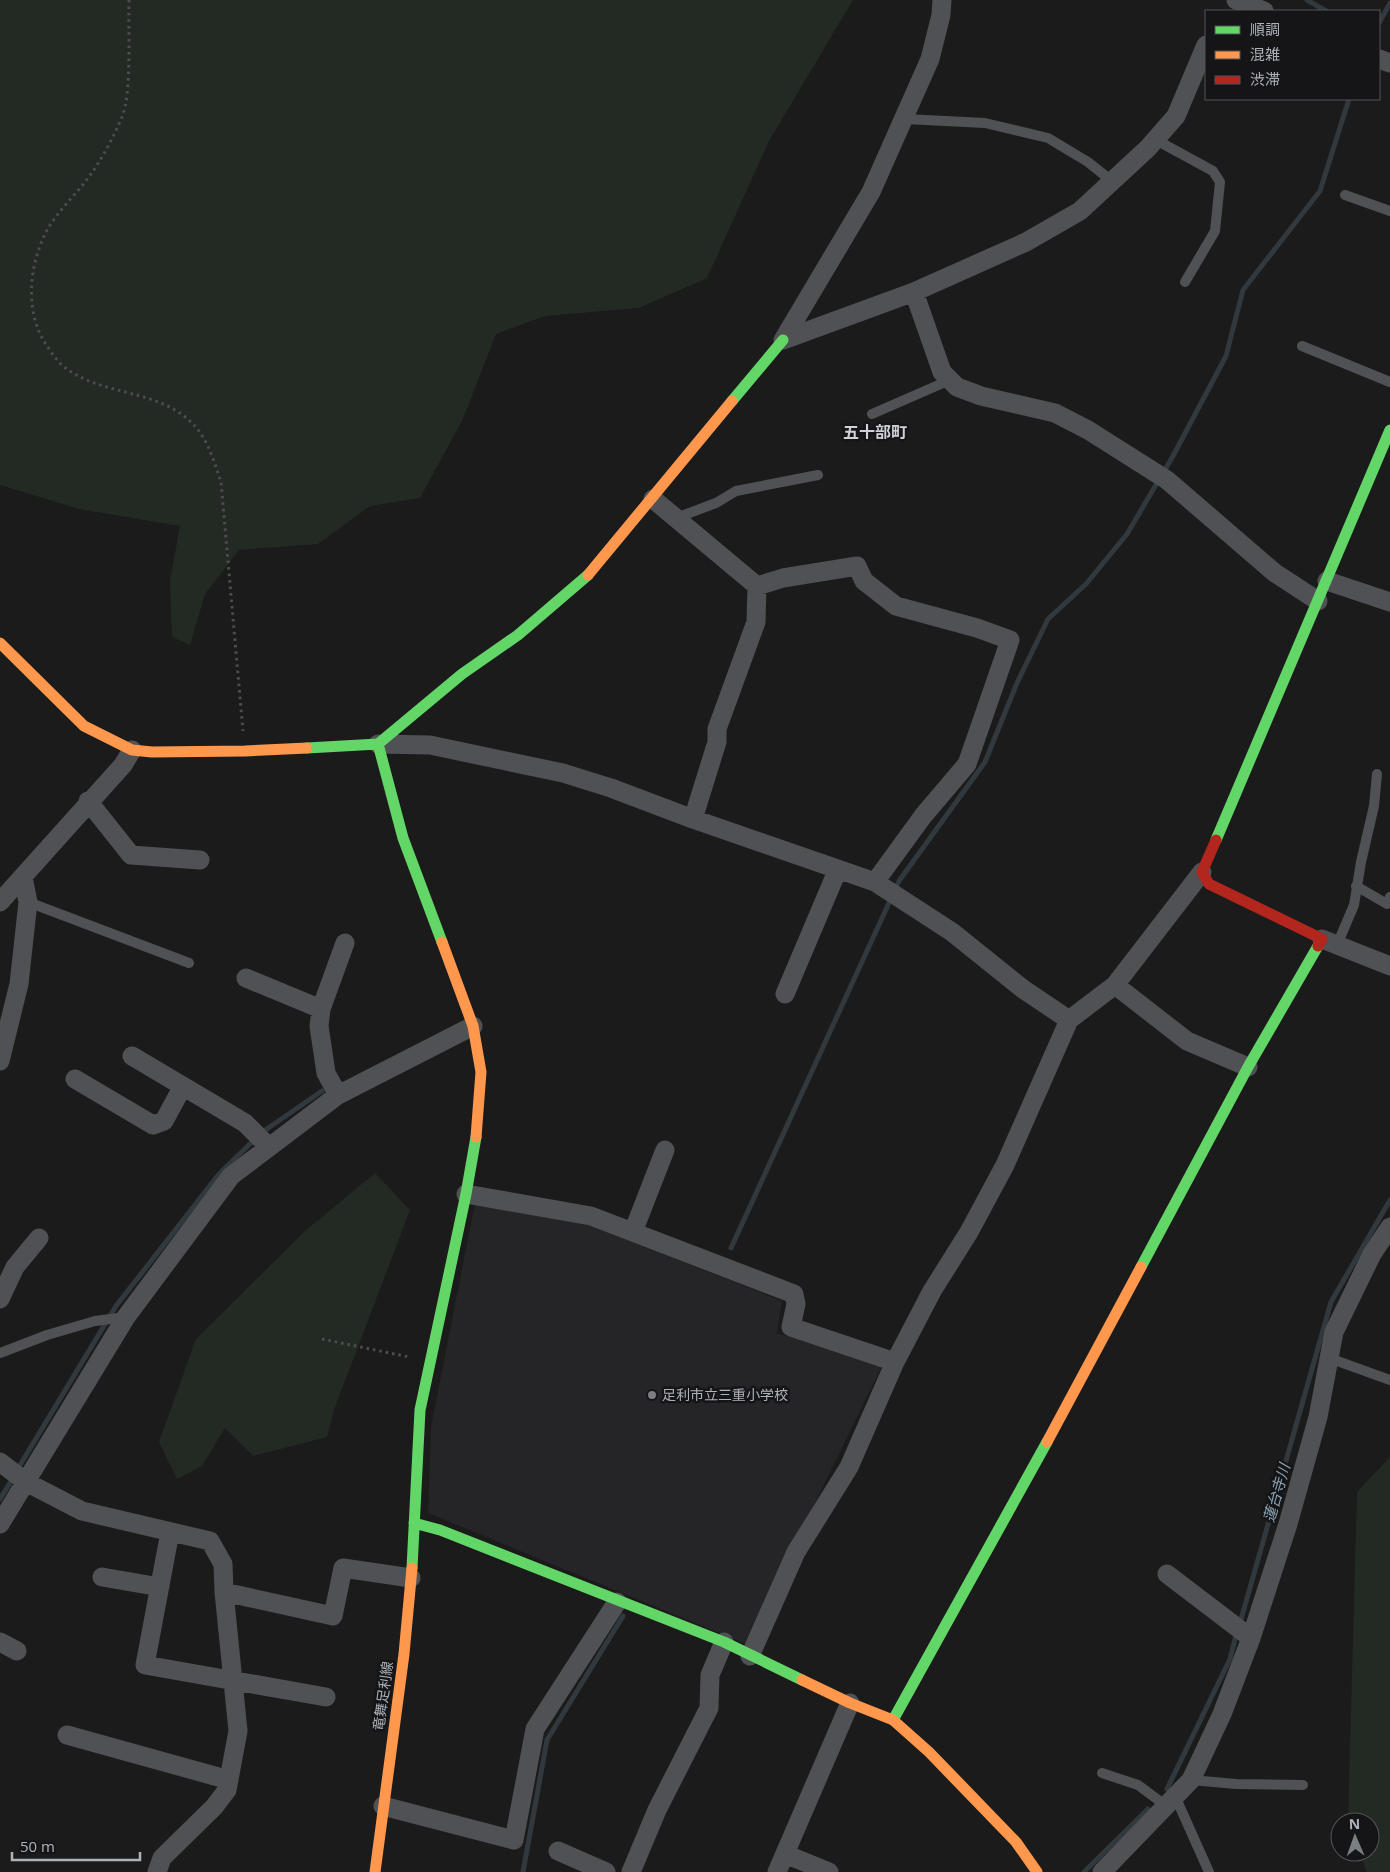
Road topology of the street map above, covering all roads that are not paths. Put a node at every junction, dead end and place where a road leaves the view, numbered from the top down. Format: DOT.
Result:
graph roads {
  1 [pos="942,0"];
  2 [pos="1236,0"];
  3 [pos="1261,10"];
  4 [pos="1205,47"];
  5 [pos="905,119"];
  6 [pos="1156,140"];
  7 [pos="1113,182"];
  8 [pos="1345,195"];
  9 [pos="1390,210"];
  10 [pos="1185,282"];
  11 [pos="914,292"];
  12 [pos="783,340"];
  13 [pos="1302,346"];
  14 [pos="950,380"];
  15 [pos="1390,382"];
  16 [pos="872,414"];
  17 [pos="1390,430"];
  18 [pos="818,475"];
  19 [pos="653,499"];
  20 [pos="676,518"];
  21 [pos="1326,581"];
  22 [pos="757,586"];
  23 [pos="1318,601"];
  24 [pos="1390,602"];
  25 [pos="0,643"];
  26 [pos="378,744"];
  27 [pos="132,750"];
  28 [pos="1377,774"];
  29 [pos="88,801"];
  30 [pos="693,819"];
  31 [pos="200,860"];
  32 [pos="838,869"];
  33 [pos="1202,872"];
  34 [pos="23,877"];
  35 [pos="875,882"];
  36 [pos="1356,886"];
  37 [pos="3,893"];
  38 [pos="1390,897"];
  39 [pos="28,902"];
  40 [pos="1330,942"];
  41 [pos="345,943"];
  42 [pos="189,963"];
  43 [pos="1390,966"];
  44 [pos="246,978"];
  45 [pos="1115,985"];
  46 [pos="785,994"];
  47 [pos="321,1009"];
  48 [pos="1069,1020"];
  49 [pos="473,1026"];
  50 [pos="132,1056"];
  51 [pos="0,1061"];
  52 [pos="1248,1067"];
  53 [pos="75,1079"];
  54 [pos="183,1086"];
  55 [pos="338,1094"];
  56 [pos="269,1147"];
  57 [pos="665,1150"];
  58 [pos="466,1194"];
  59 [pos="1390,1227"];
  60 [pos="633,1232"];
  61 [pos="39,1238"];
  62 [pos="0,1299"];
  63 [pos="126,1317"];
  64 [pos="0,1353"];
  65 [pos="1329,1358"];
  66 [pos="895,1362"];
  67 [pos="1390,1380"];
  68 [pos="0,1462"];
  69 [pos="26,1482"];
  70 [pos="414,1523"];
  71 [pos="0,1524"];
  72 [pos="170,1532"];
  73 [pos="1167,1574"];
  74 [pos="102,1577"];
  75 [pos="411,1578"];
  76 [pos="160,1587"];
  77 [pos="224,1592"];
  78 [pos="617,1602"];
  79 [pos="1251,1638"];
  80 [pos="0,1642"];
  81 [pos="724,1642"];
  82 [pos="17,1652"];
  83 [pos="750,1656"];
  84 [pos="233,1681"];
  85 [pos="326,1697"];
  86 [pos="850,1703"];
  87 [pos="893,1720"];
  88 [pos="67,1735"];
  89 [pos="1102,1773"];
  90 [pos="229,1780"];
  91 [pos="1191,1780"];
  92 [pos="1303,1784"];
  93 [pos="1170,1800"];
  94 [pos="383,1806"];
  95 [pos="558,1851"];
  96 [pos="785,1854"];
  97 [pos="158,1872"];
  98 [pos="375,1872"];
  99 [pos="606,1872"];
  100 [pos="630,1872"];
  101 [pos="777,1872"];
  102 [pos="829,1872"];
  103 [pos="1037,1872"];
  104 [pos="1102,1872"];
  105 [pos="1209,1872"];
  1 -- 5 [label="street"];
  2 -- 3 [label="street"];
  4 -- 6 [label="street"];
  5 -- 7 [label="lane"];
  5 -- 12 [label="street"];
  6 -- 7 [label="street"];
  6 -- 10 [label="lane"];
  7 -- 11 [label="street"];
  8 -- 9 [label="lane"];
  11 -- 12 [label="street"];
  11 -- 14 [label="street"];
  12 -- 19 [label="street"];
  13 -- 15 [label="lane"];
  14 -- 16 [label="lane"];
  14 -- 23 [label="street"];
  17 -- 21 [label="street"];
  18 -- 20 [label="lane"];
  19 -- 20 [label="street"];
  19 -- 26 [label="street"];
  20 -- 22 [label="street"];
  21 -- 23 [label="street"];
  21 -- 24 [label="street"];
  22 -- 30 [label="street"];
  22 -- 35 [label="street"];
  23 -- 33 [label="street"];
  25 -- 27 [label="street"];
  26 -- 27 [label="street"];
  26 -- 30 [label="street"];
  26 -- 49 [label="street, 竜舞足利線"];
  27 -- 29 [label="street"];
  28 -- 36 [label="lane"];
  29 -- 31 [label="street"];
  29 -- 34 [label="street"];
  30 -- 32 [label="street"];
  32 -- 35 [label="street"];
  32 -- 46 [label="street"];
  33 -- 40 [label="street"];
  33 -- 45 [label="street"];
  34 -- 37 [label="street"];
  34 -- 39 [label="street"];
  35 -- 48 [label="street"];
  36 -- 38 [label="lane"];
  36 -- 40 [label="lane"];
  39 -- 42 [label="lane"];
  39 -- 51 [label="street"];
  40 -- 43 [label="street"];
  40 -- 52 [label="street"];
  41 -- 47 [label="street"];
  44 -- 47 [label="street"];
  45 -- 48 [label="street"];
  45 -- 52 [label="street"];
  47 -- 55 [label="street"];
  48 -- 66 [label="street"];
  49 -- 55 [label="street"];
  49 -- 58 [label="street, 竜舞足利線"];
  50 -- 54 [label="street"];
  52 -- 87 [label="street"];
  53 -- 54 [label="street"];
  54 -- 56 [label="street"];
  55 -- 56 [label="street"];
  56 -- 63 [label="street"];
  57 -- 60 [label="street"];
  58 -- 60 [label="street"];
  58 -- 70 [label="street, 竜舞足利線"];
  59 -- 65 [label="street"];
  60 -- 66 [label="street"];
  61 -- 62 [label="street"];
  63 -- 64 [label="lane"];
  63 -- 69 [label="street"];
  65 -- 67 [label="lane"];
  65 -- 79 [label="street"];
  66 -- 83 [label="street"];
  68 -- 69 [label="street"];
  69 -- 71 [label="street"];
  69 -- 72 [label="street"];
  70 -- 75 [label="street, 竜舞足利線"];
  70 -- 78 [label="street"];
  72 -- 76 [label="street"];
  72 -- 77 [label="street"];
  73 -- 79 [label="street"];
  74 -- 76 [label="street"];
  75 -- 77 [label="street"];
  75 -- 94 [label="street, 竜舞足利線"];
  76 -- 84 [label="street"];
  77 -- 84 [label="street"];
  78 -- 81 [label="street"];
  78 -- 94 [label="street"];
  79 -- 91 [label="street"];
  80 -- 82 [label="street"];
  81 -- 83 [label="street"];
  81 -- 100 [label="street"];
  83 -- 86 [label="street"];
  84 -- 85 [label="street"];
  84 -- 90 [label="street"];
  86 -- 87 [label="street"];
  86 -- 96 [label="street"];
  87 -- 103 [label="street"];
  88 -- 90 [label="street"];
  89 -- 93 [label="lane"];
  90 -- 97 [label="street"];
  91 -- 92 [label="lane"];
  91 -- 93 [label="street"];
  93 -- 104 [label="street"];
  93 -- 105 [label="lane"];
  94 -- 98 [label="street, 竜舞足利線"];
  95 -- 99 [label="street"];
  96 -- 101 [label="street"];
  96 -- 102 [label="street"];
}
